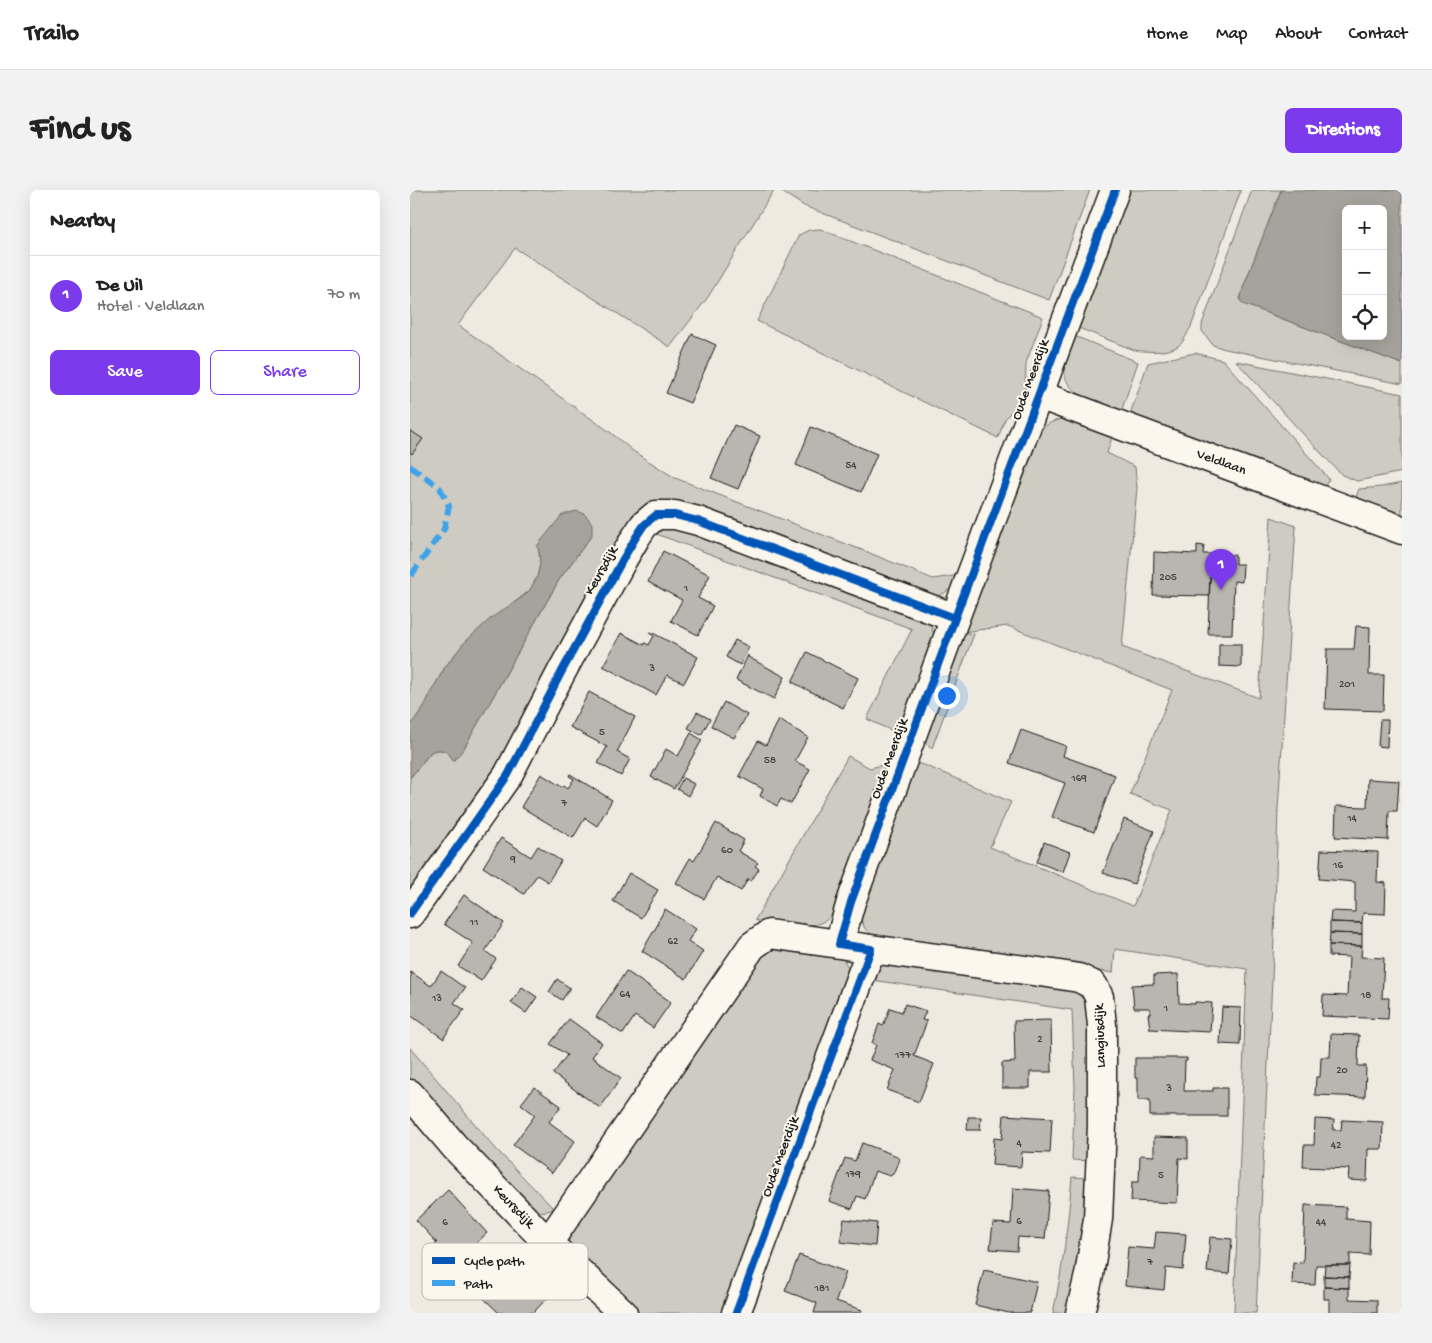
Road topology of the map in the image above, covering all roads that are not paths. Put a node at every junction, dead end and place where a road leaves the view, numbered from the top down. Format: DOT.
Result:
graph roads {
  1 [pos="1115,190"];
  2 [pos="1039,394"];
  3 [pos="1402,530"];
  4 [pos="955,618"];
  5 [pos="410,914"];
  6 [pos="839,944"];
  7 [pos="871,949"];
  8 [pos="410,1094"];
  9 [pos="548,1243"];
  10 [pos="588,1280"];
  11 [pos="623,1313"];
  12 [pos="736,1313"];
  13 [pos="1080,1313"];
  1 -- 2 [label="street, Oude Meerdijk"];
  2 -- 3 [label="street, Veldlaan"];
  2 -- 4 [label="street, Oude Meerdijk"];
  4 -- 5 [label="street, Keursdijk"];
  4 -- 6 [label="street, Oude Meerdijk"];
  6 -- 7 [label="street"];
  6 -- 9 [label="street"];
  7 -- 12 [label="street, Oude Meerdijk"];
  7 -- 13 [label="street, Langiusdijk"];
  8 -- 9 [label="street, Keursdijk"];
  10 -- 11 [label="street, Keursdijk"];
}
